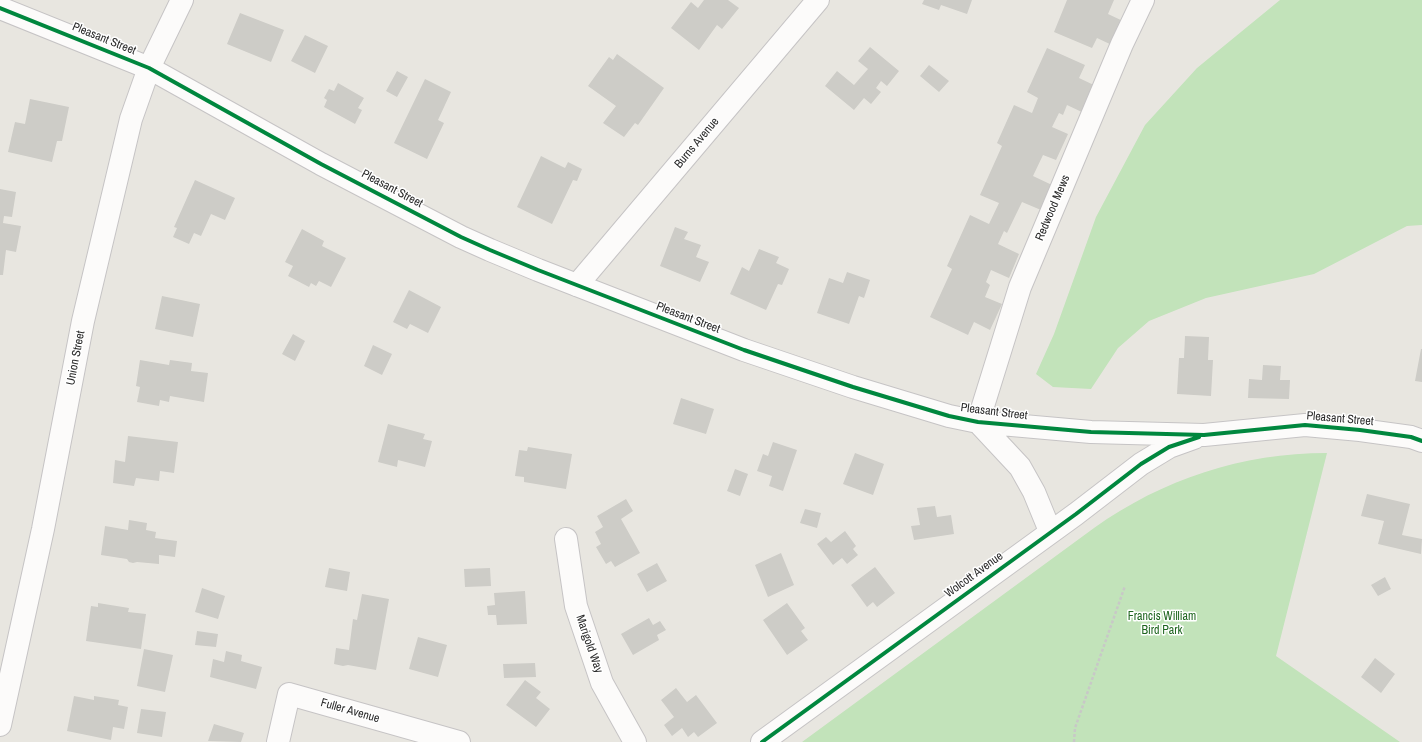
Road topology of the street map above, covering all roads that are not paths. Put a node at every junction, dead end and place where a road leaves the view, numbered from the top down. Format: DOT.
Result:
graph roads {
  1 [pos="182,0"];
  2 [pos="818,0"];
  3 [pos="1143,0"];
  4 [pos="0,8"];
  5 [pos="149,68"];
  6 [pos="577,285"];
  7 [pos="978,422"];
  8 [pos="1204,435"];
  9 [pos="1422,441"];
  10 [pos="1050,531"];
  11 [pos="566,538"];
  12 [pos="0,725"];
  13 [pos="278,742"];
  14 [pos="458,742"];
  15 [pos="635,742"];
  16 [pos="762,742"];
  1 -- 5 [label="street, Union Street"];
  2 -- 6 [label="street, Burns Avenue"];
  3 -- 7 [label="street, Redwood Mews"];
  4 -- 5 [label="street, Pleasant Street"];
  5 -- 6 [label="street, Pleasant Street"];
  5 -- 12 [label="street, Union Street"];
  6 -- 7 [label="street, Pleasant Street"];
  7 -- 8 [label="street, Pleasant Street"];
  7 -- 10 [label="street, Pleasant Street"];
  8 -- 9 [label="street, Pleasant Street"];
  8 -- 10 [label="street, Wolcott Avenue"];
  10 -- 16 [label="street, Wolcott Avenue"];
  11 -- 15 [label="street, Marigold Way"];
  13 -- 14 [label="street, Fuller Avenue"];
}
